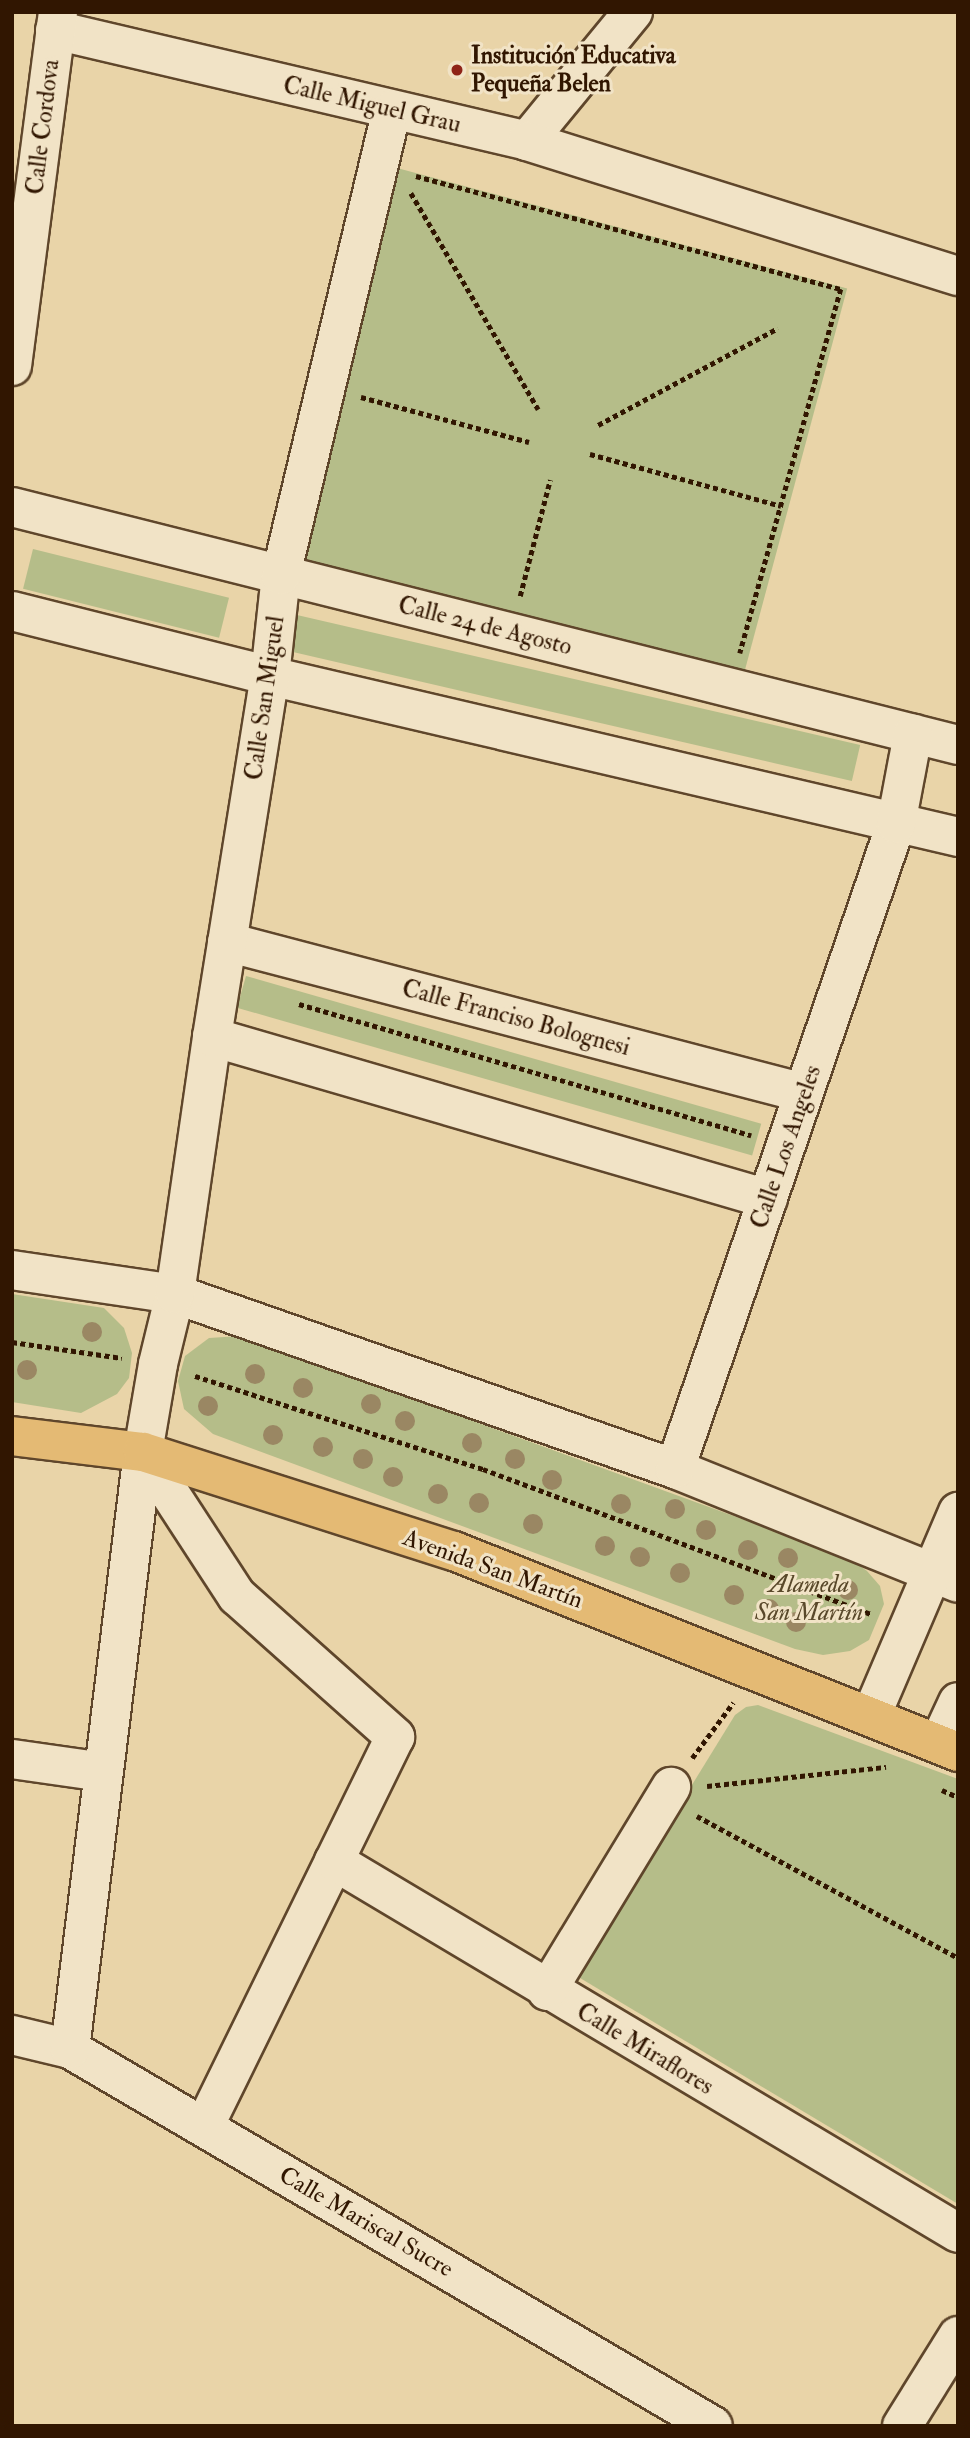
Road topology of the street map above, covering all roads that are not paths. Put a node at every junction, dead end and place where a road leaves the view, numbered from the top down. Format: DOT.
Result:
graph roads {
  1 [pos="629,14"];
  2 [pos="57,21"];
  3 [pos="392,110"];
  4 [pos="527,141"];
  5 [pos="958,276"];
  6 [pos="12,366"];
  7 [pos="12,507"];
  8 [pos="281,575"];
  9 [pos="12,611"];
  10 [pos="270,676"];
  11 [pos="913,734"];
  12 [pos="958,745"];
  13 [pos="896,824"];
  14 [pos="958,837"];
  15 [pos="227,942"];
  16 [pos="212,1037"];
  17 [pos="804,1093"];
  18 [pos="768,1199"];
  19 [pos="12,1270"];
  20 [pos="175,1294"];
  21 [pos="12,1436"];
  22 [pos="143,1452"];
  23 [pos="675,1469"];
  24 [pos="958,1512"];
  25 [pos="946,1578"];
  26 [pos="958,1702"];
  27 [pos="871,1716"];
  28 [pos="948,1748"];
  29 [pos="12,1759"];
  30 [pos="103,1772"];
  31 [pos="686,1796"];
  32 [pos="334,1861"];
  33 [pos="547,1991"];
  34 [pos="12,2035"];
  35 [pos="70,2049"];
  36 [pos="204,2127"];
  37 [pos="958,2234"];
  38 [pos="958,2336"];
  39 [pos="713,2426"];
  40 [pos="902,2426"];
  1 -- 4 [label="street"];
  2 -- 3 [label="street, Calle Miguel Grau"];
  2 -- 6 [label="street, Calle Cordova"];
  3 -- 4 [label="street, Calle Miguel Grau"];
  3 -- 8 [label="street, Calle San Miguel"];
  4 -- 5 [label="street, Calle Miguel Grau"];
  7 -- 8 [label="street, Calle 24 de Agosto"];
  8 -- 10 [label="street, Calle San Miguel"];
  8 -- 11 [label="street, Calle 24 de Agosto"];
  9 -- 10 [label="street"];
  10 -- 13 [label="street"];
  10 -- 15 [label="street, Calle San Miguel"];
  11 -- 12 [label="street, Calle 24 de Agosto"];
  11 -- 13 [label="street, Calle Los Angeles"];
  13 -- 14 [label="street"];
  13 -- 17 [label="street, Calle Los Angeles"];
  15 -- 16 [label="street, Calle San Miguel"];
  15 -- 17 [label="street, Calle Franciso Bolognesi"];
  16 -- 18 [label="street"];
  16 -- 20 [label="street, Calle San Miguel"];
  17 -- 18 [label="street, Calle Los Angeles"];
  18 -- 23 [label="street, Calle Los Angeles"];
  19 -- 20 [label="street"];
  20 -- 22 [label="street, Calle San Miguel"];
  20 -- 23 [label="street"];
  21 -- 22 [label="main road, Avenida San Martín"];
  22 -- 27 [label="main road, Avenida San Martín"];
  22 -- 30 [label="street, Calle San Miguel"];
  22 -- 32 [label="street"];
  23 -- 25 [label="street"];
  24 -- 25 [label="street"];
  25 -- 27 [label="street"];
  26 -- 28 [label="street"];
  27 -- 28 [label="main road, Avenida San Martín"];
  29 -- 30 [label="street"];
  30 -- 35 [label="street, Calle San Miguel"];
  31 -- 33 [label="street"];
  32 -- 33 [label="street, Calle Miraflores"];
  32 -- 36 [label="street"];
  33 -- 37 [label="street, Calle Miraflores"];
  34 -- 35 [label="street, Calle Mariscal Sucre"];
  35 -- 36 [label="street, Calle Mariscal Sucre"];
  36 -- 39 [label="street, Calle Mariscal Sucre"];
  38 -- 40 [label="street"];
}
